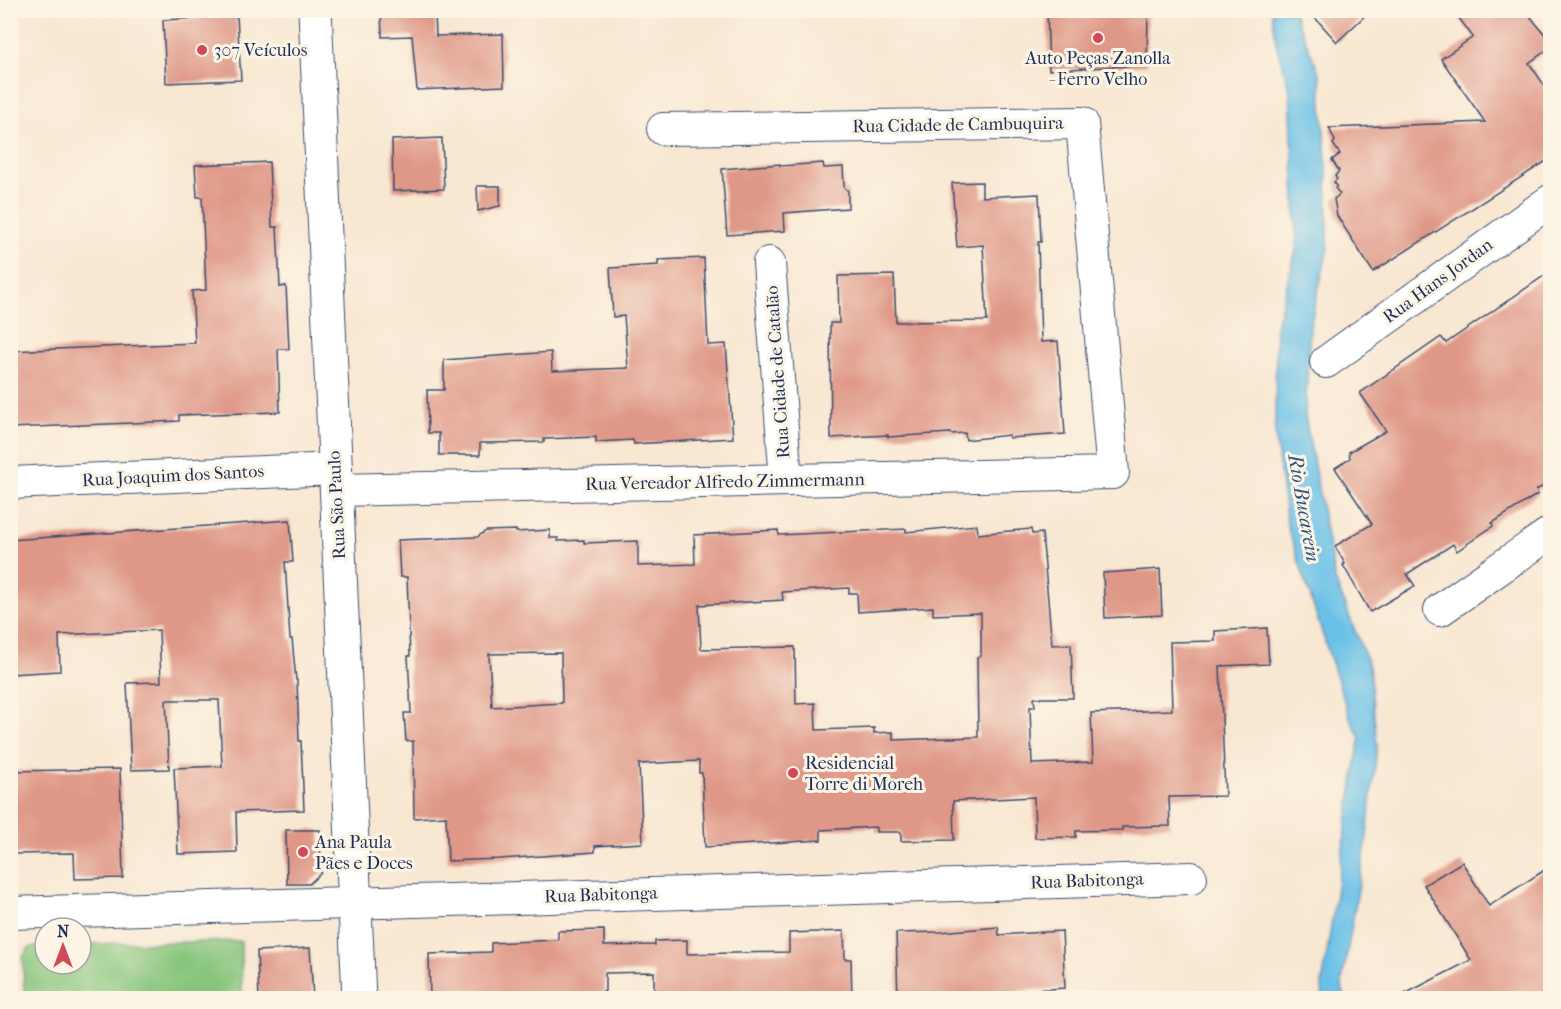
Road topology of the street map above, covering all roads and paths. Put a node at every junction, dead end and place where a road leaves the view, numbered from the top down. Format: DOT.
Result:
graph roads {
  1 [pos="315,10"];
  2 [pos="663,129"];
  3 [pos="1551,201"];
  4 [pos="770,263"];
  5 [pos="1326,362"];
  6 [pos="1113,473"];
  7 [pos="336,480"];
  8 [pos="786,480"];
  9 [pos="10,483"];
  10 [pos="1551,533"];
  11 [pos="1440,610"];
  12 [pos="1191,878"];
  13 [pos="355,903"];
  14 [pos="10,913"];
  15 [pos="360,999"];
  1 -- 7 [label="main road, Rua São Paulo"];
  2 -- 6 [label="street, Rua Cidade de Cambuquira"];
  3 -- 5 [label="street, Rua Hans Jordan"];
  4 -- 8 [label="street, Rua Cidade de Catalão"];
  6 -- 8 [label="street, Rua Vereador Alfredo Zimmermann"];
  7 -- 8 [label="street, Rua Vereador Alfredo Zimmermann"];
  7 -- 9 [label="street, Rua Joaquim dos Santos"];
  7 -- 13 [label="main road, Rua São Paulo"];
  10 -- 11 [label="street"];
  12 -- 13 [label="street, Rua Babitonga"];
  13 -- 14 [label="street, Rua Babitonga"];
  13 -- 15 [label="main road, Rua São Paulo"];
}
